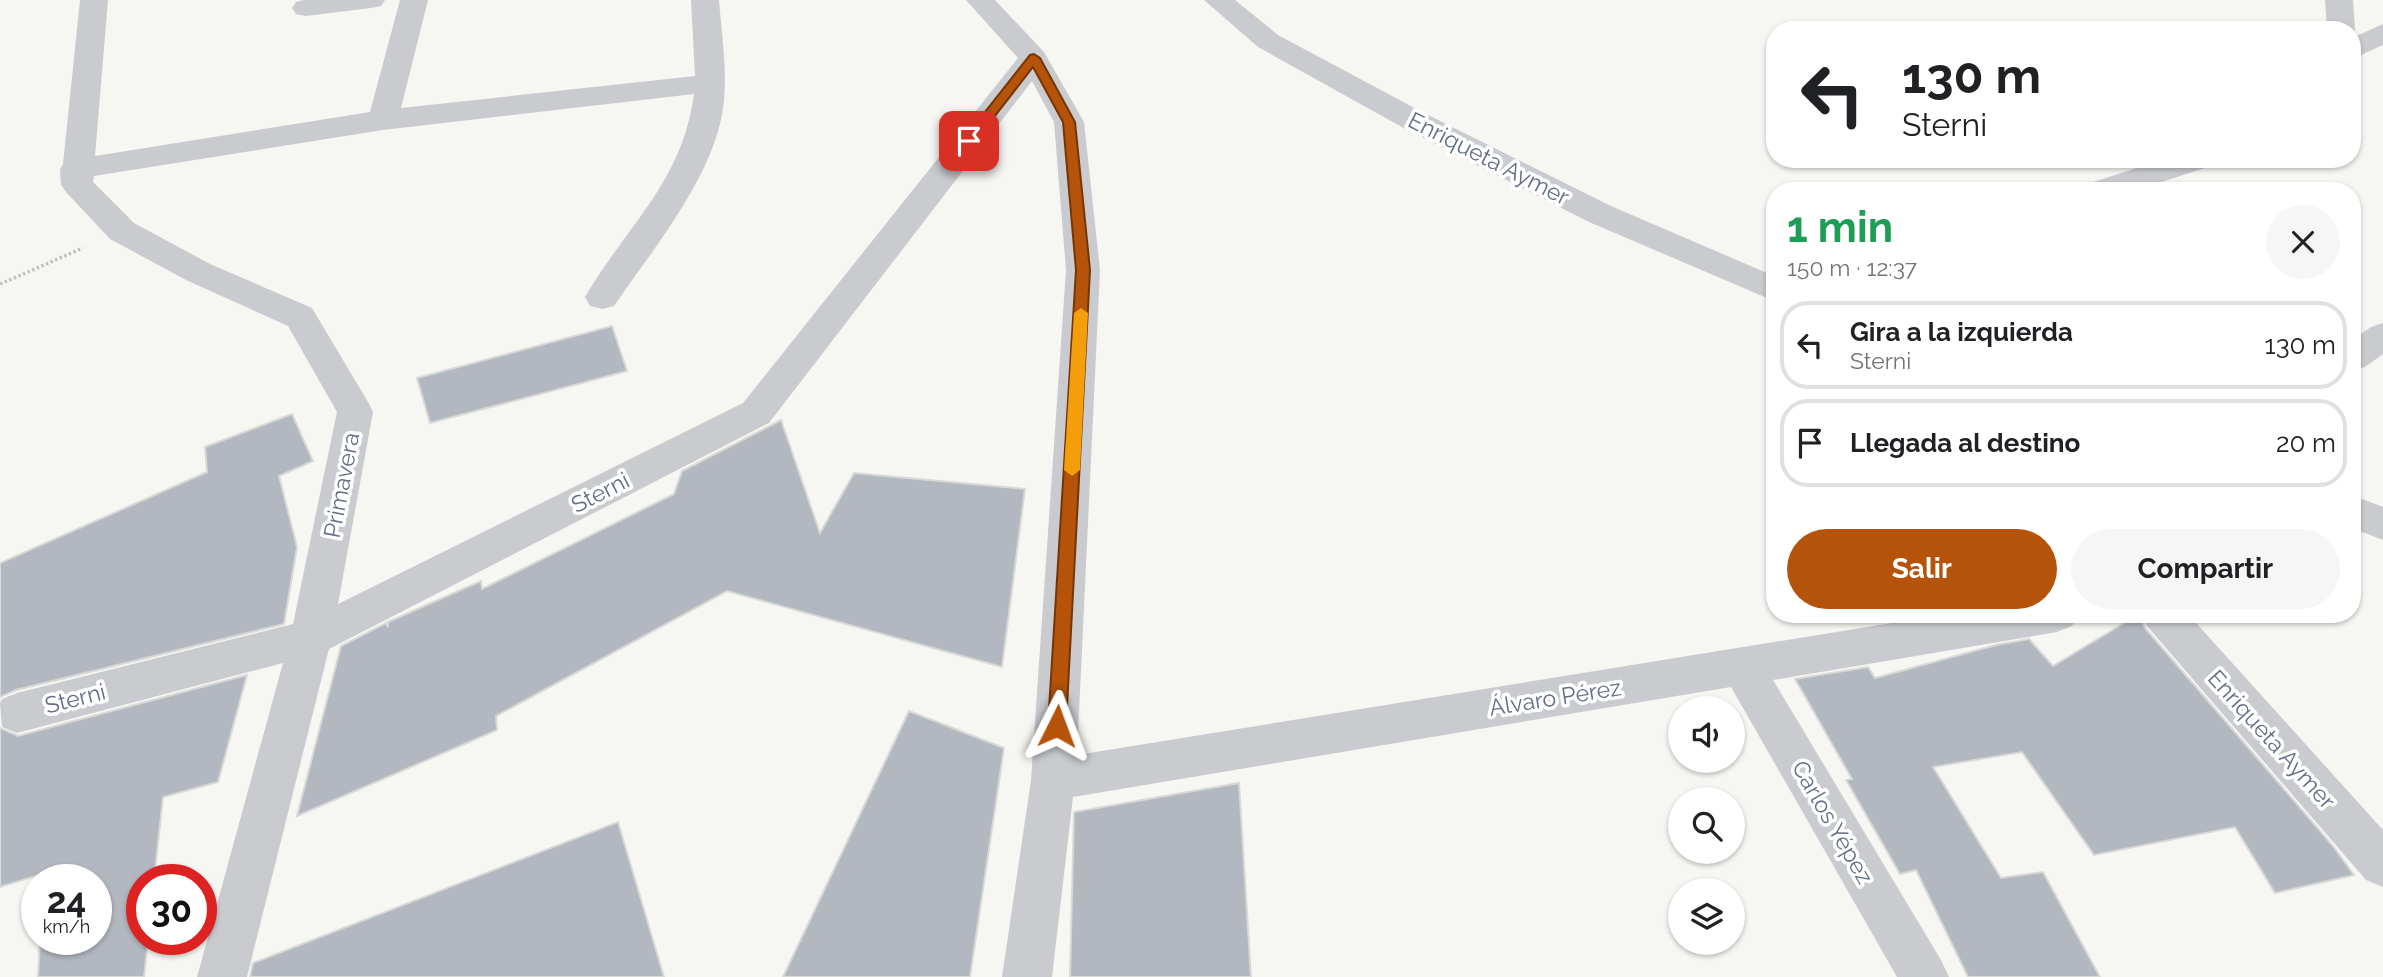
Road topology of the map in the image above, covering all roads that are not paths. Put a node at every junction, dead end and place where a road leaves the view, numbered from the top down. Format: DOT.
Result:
graph roads {
  1 [pos="94,0"];
  2 [pos="372,0"];
  3 [pos="414,0"];
  4 [pos="705,0"];
  5 [pos="980,0"];
  6 [pos="1219,0"];
  7 [pos="2339,0"];
  8 [pos="306,8"];
  9 [pos="2340,21"];
  10 [pos="2383,33"];
  11 [pos="2361,45"];
  12 [pos="1034,58"];
  13 [pos="710,83"];
  14 [pos="383,120"];
  15 [pos="2171,168"];
  16 [pos="76,169"];
  17 [pos="2127,182"];
  18 [pos="1766,286"];
  19 [pos="602,297"];
  20 [pos="2383,336"];
  21 [pos="2361,352"];
  22 [pos="2361,515"];
  23 [pos="2383,524"];
  24 [pos="2002,623"];
  25 [pos="2170,623"];
  26 [pos="311,638"];
  27 [pos="1742,666"];
  28 [pos="18,712"];
  29 [pos="1054,780"];
  30 [pos="2383,863"];
  31 [pos="222,977"];
  32 [pos="1027,977"];
  33 [pos="1924,977"];
  1 -- 16 [label="street"];
  2 -- 8 [label="street"];
  3 -- 14 [label="street"];
  4 -- 13 [label="street"];
  5 -- 12 [label="street"];
  6 -- 18 [label="street, Enriqueta Aymer"];
  7 -- 9 [label="street"];
  10 -- 11 [label="street"];
  12 -- 26 [label="street, Sterni"];
  12 -- 29 [label="street"];
  13 -- 14 [label="street"];
  13 -- 19 [label="street"];
  14 -- 16 [label="street"];
  15 -- 17 [label="street"];
  16 -- 26 [label="street, Primavera"];
  20 -- 21 [label="street"];
  22 -- 23 [label="street"];
  24 -- 27 [label="street, Álvaro Pérez"];
  25 -- 30 [label="street, Enriqueta Aymer"];
  26 -- 28 [label="street, Sterni"];
  26 -- 31 [label="street, Primavera"];
  27 -- 29 [label="street, Álvaro Pérez"];
  27 -- 33 [label="street, Carlos Yépez"];
  29 -- 32 [label="street"];
}
